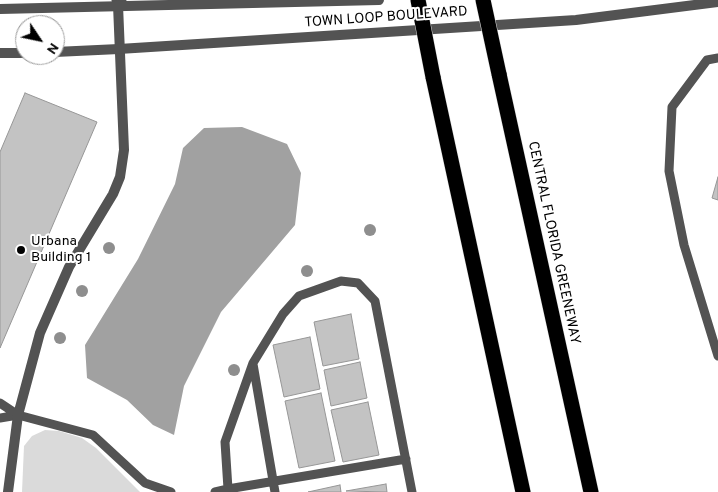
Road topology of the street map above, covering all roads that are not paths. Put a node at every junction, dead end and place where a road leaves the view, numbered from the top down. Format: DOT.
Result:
graph roads {
  1 [pos="380,0"];
  2 [pos="418,0"];
  3 [pos="483,0"];
  4 [pos="119,2"];
  5 [pos="150,2"];
  6 [pos="718,2"];
  7 [pos="0,9"];
  8 [pos="119,50"];
  9 [pos="15,52"];
  10 [pos="65,52"];
  11 [pos="0,53"];
  12 [pos="718,58"];
  13 [pos="718,356"];
  14 [pos="253,363"];
  15 [pos="0,403"];
  16 [pos="18,415"];
  17 [pos="0,418"];
  18 [pos="406,459"];
  19 [pos="273,481"];
  20 [pos="228,490"];
  21 [pos="8,492"];
  22 [pos="171,492"];
  23 [pos="215,492"];
  24 [pos="275,492"];
  25 [pos="412,492"];
  26 [pos="523,492"];
  27 [pos="590,492"];
  1 -- 5 [label="street, TOWN LOOP BOULEVARD"];
  2 -- 26 [label="highway, bridge"];
  3 -- 27 [label="highway, CENTRAL FLORIDA GREENEWAY, bridge"];
  4 -- 5 [label="street, TOWN LOOP BOULEVARD"];
  4 -- 7 [label="street, TOWN LOOP BOULEVARD"];
  4 -- 8 [label="street"];
  6 -- 8 [label="street, TOWN LOOP BOULEVARD"];
  8 -- 10 [label="street, TOWN LOOP BOULEVARD"];
  8 -- 16 [label="street"];
  9 -- 11 [label="street"];
  12 -- 13 [label="lane"];
  14 -- 18 [label="lane"];
  14 -- 19 [label="lane"];
  14 -- 20 [label="lane"];
  15 -- 16 [label="lane"];
  16 -- 17 [label="lane"];
  16 -- 21 [label="street"];
  16 -- 22 [label="lane"];
  18 -- 19 [label="lane"];
  18 -- 25 [label="lane"];
  19 -- 20 [label="lane"];
  19 -- 24 [label="lane"];
  20 -- 23 [label="lane"];
}
